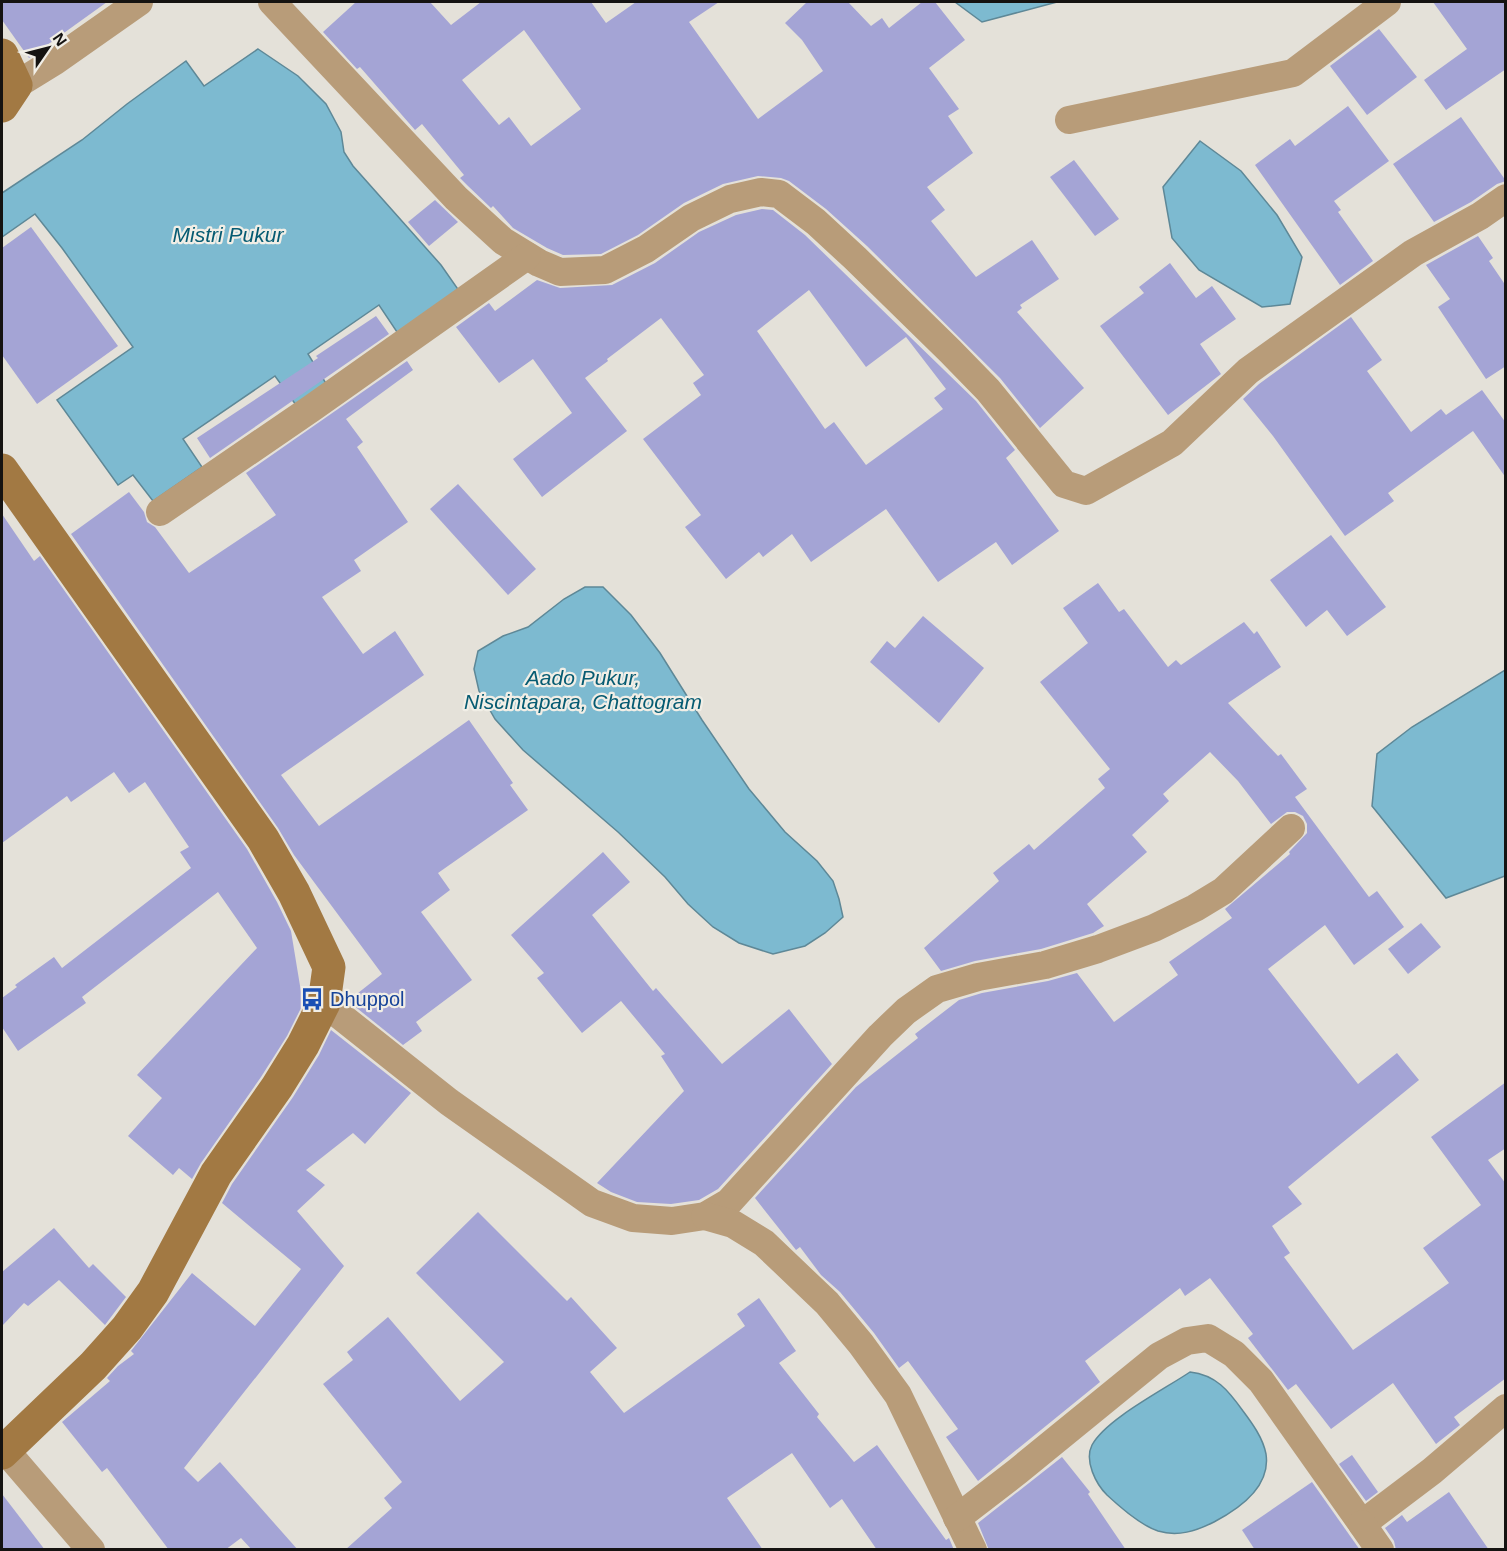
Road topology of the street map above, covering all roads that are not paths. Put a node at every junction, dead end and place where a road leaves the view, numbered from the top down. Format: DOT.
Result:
graph roads {
  1 [pos="139,2"];
  2 [pos="272,2"];
  3 [pos="1387,2"];
  4 [pos="2,55"];
  5 [pos="9,96"];
  6 [pos="1069,120"];
  7 [pos="1506,198"];
  8 [pos="527,256"];
  9 [pos="2,470"];
  10 [pos="160,512"];
  11 [pos="1291,828"];
  12 [pos="324,1003"];
  13 [pos="705,1216"];
  14 [pos="1506,1408"];
  15 [pos="3,1451"];
  16 [pos="957,1518"];
  17 [pos="1362,1524"];
  18 [pos="92,1550"];
  19 [pos="973,1550"];
  20 [pos="1380,1550"];
  1 -- 5 [label="street"];
  2 -- 8 [label="street"];
  3 -- 6 [label="street"];
  4 -- 5 [label="street"];
  7 -- 8 [label="street"];
  8 -- 10 [label="street"];
  9 -- 12 [label="street"];
  11 -- 13 [label="street"];
  12 -- 13 [label="street"];
  12 -- 15 [label="street"];
  13 -- 16 [label="street"];
  14 -- 17 [label="street"];
  15 -- 18 [label="street"];
  16 -- 17 [label="street"];
  16 -- 19 [label="street"];
  17 -- 20 [label="street"];
}
